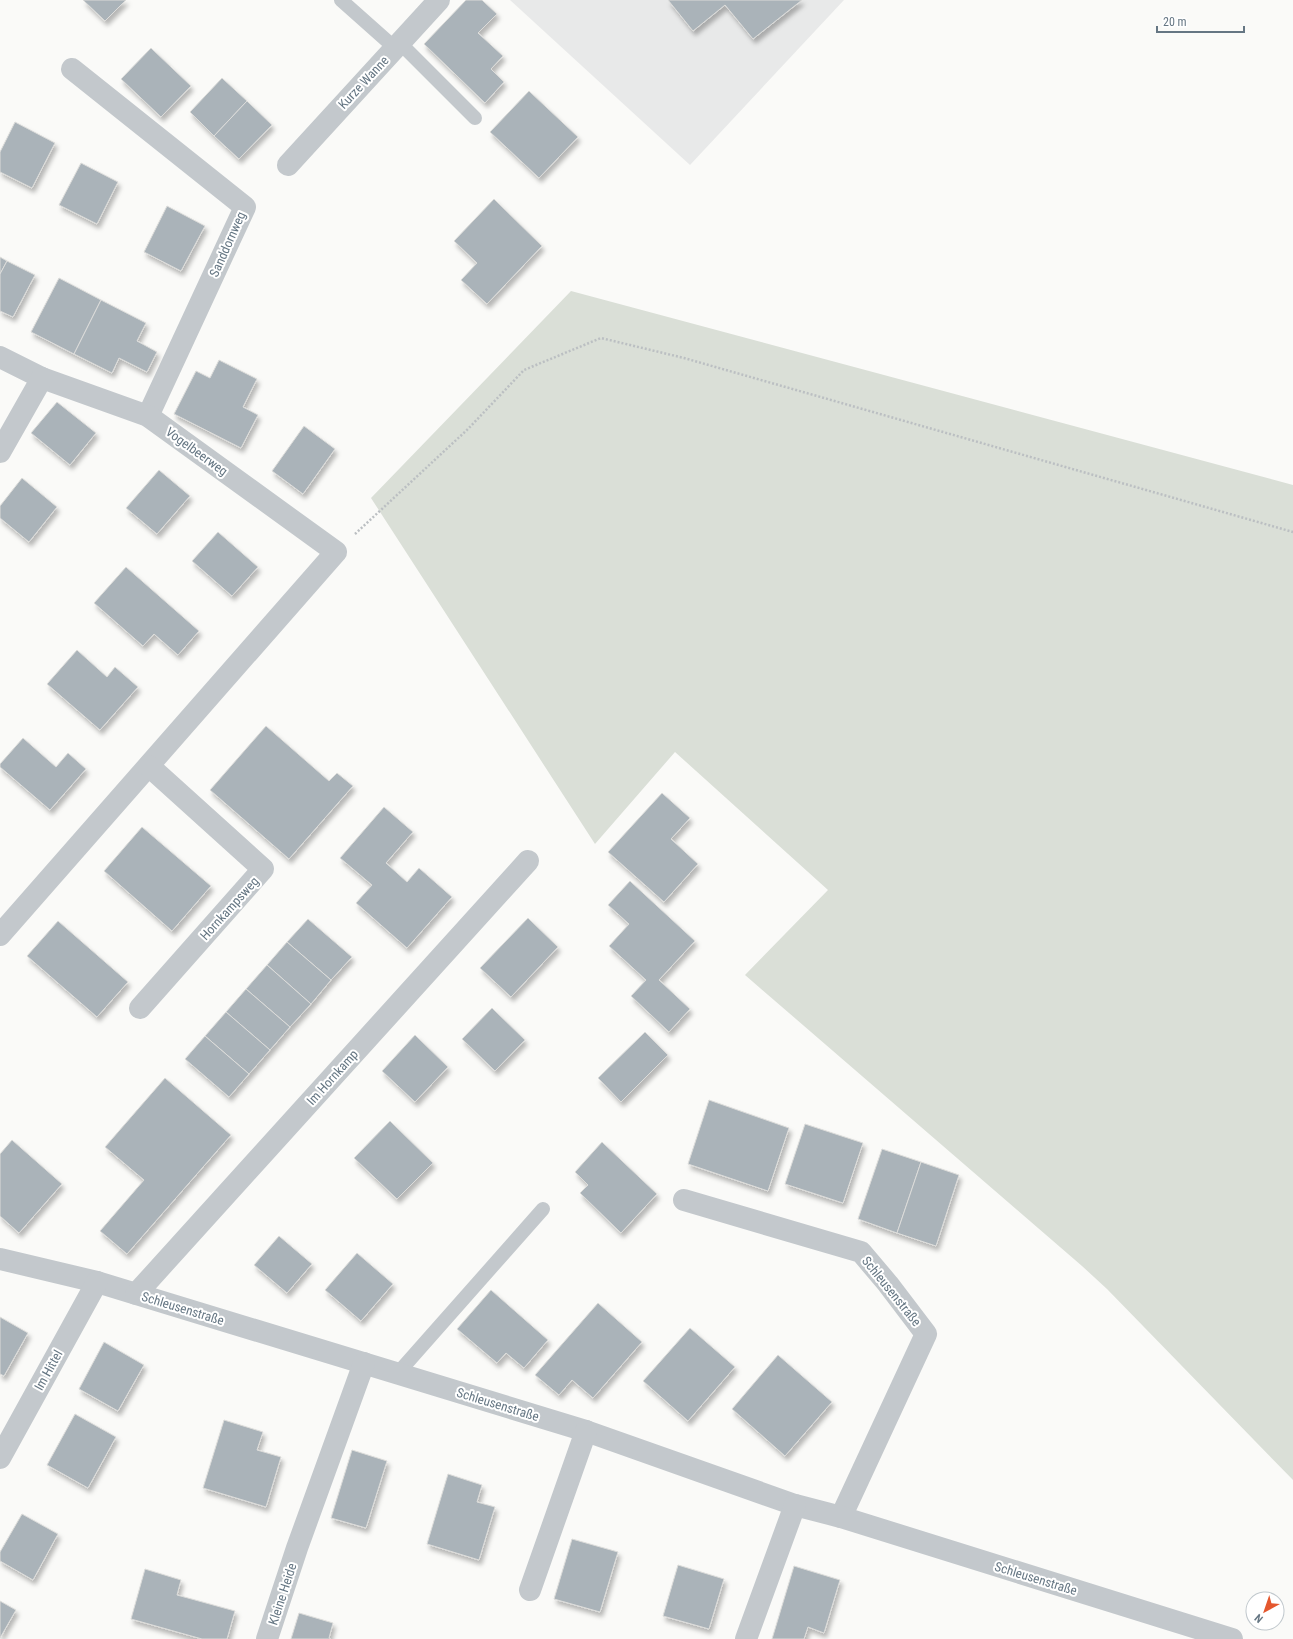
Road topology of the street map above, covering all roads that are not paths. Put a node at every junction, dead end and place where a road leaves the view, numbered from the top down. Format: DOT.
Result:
graph roads {
  1 [pos="341,0"];
  2 [pos="439,0"];
  3 [pos="397,46"];
  4 [pos="72,69"];
  5 [pos="475,118"];
  6 [pos="288,165"];
  7 [pos="0,357"];
  8 [pos="42,378"];
  9 [pos="148,416"];
  10 [pos="0,452"];
  11 [pos="149,766"];
  12 [pos="528,861"];
  13 [pos="0,935"];
  14 [pos="140,1008"];
  15 [pos="684,1200"];
  16 [pos="543,1209"];
  17 [pos="0,1259"];
  18 [pos="97,1282"];
  19 [pos="136,1294"];
  20 [pos="364,1363"];
  21 [pos="398,1373"];
  22 [pos="586,1431"];
  23 [pos="0,1458"];
  24 [pos="795,1505"];
  25 [pos="841,1517"];
  26 [pos="530,1590"];
  27 [pos="267,1639"];
  28 [pos="746,1639"];
  29 [pos="1232,1639"];
  1 -- 3 [label="lane"];
  2 -- 3 [label="street, Kurze Wanne"];
  3 -- 5 [label="lane"];
  3 -- 6 [label="street, Kurze Wanne"];
  4 -- 9 [label="street, Sanddornweg"];
  7 -- 8 [label="street, Vogelbeerweg"];
  8 -- 9 [label="street, Vogelbeerweg"];
  8 -- 10 [label="street"];
  9 -- 11 [label="street, Vogelbeerweg"];
  11 -- 13 [label="street"];
  11 -- 14 [label="street, Hornkampsweg"];
  12 -- 19 [label="street, Im Hornkamp"];
  15 -- 25 [label="street, Schleusenstraße"];
  16 -- 21 [label="lane"];
  17 -- 18 [label="street, Schleusenstraße"];
  18 -- 19 [label="street, Schleusenstraße"];
  18 -- 23 [label="street, Im Hittel"];
  19 -- 20 [label="street, Schleusenstraße"];
  20 -- 21 [label="street, Schleusenstraße"];
  20 -- 27 [label="street, Kleine Heide"];
  21 -- 22 [label="street, Schleusenstraße"];
  22 -- 24 [label="street, Schleusenstraße"];
  22 -- 26 [label="street"];
  24 -- 25 [label="street, Schleusenstraße"];
  24 -- 28 [label="street"];
  25 -- 29 [label="street, Schleusenstraße"];
}
